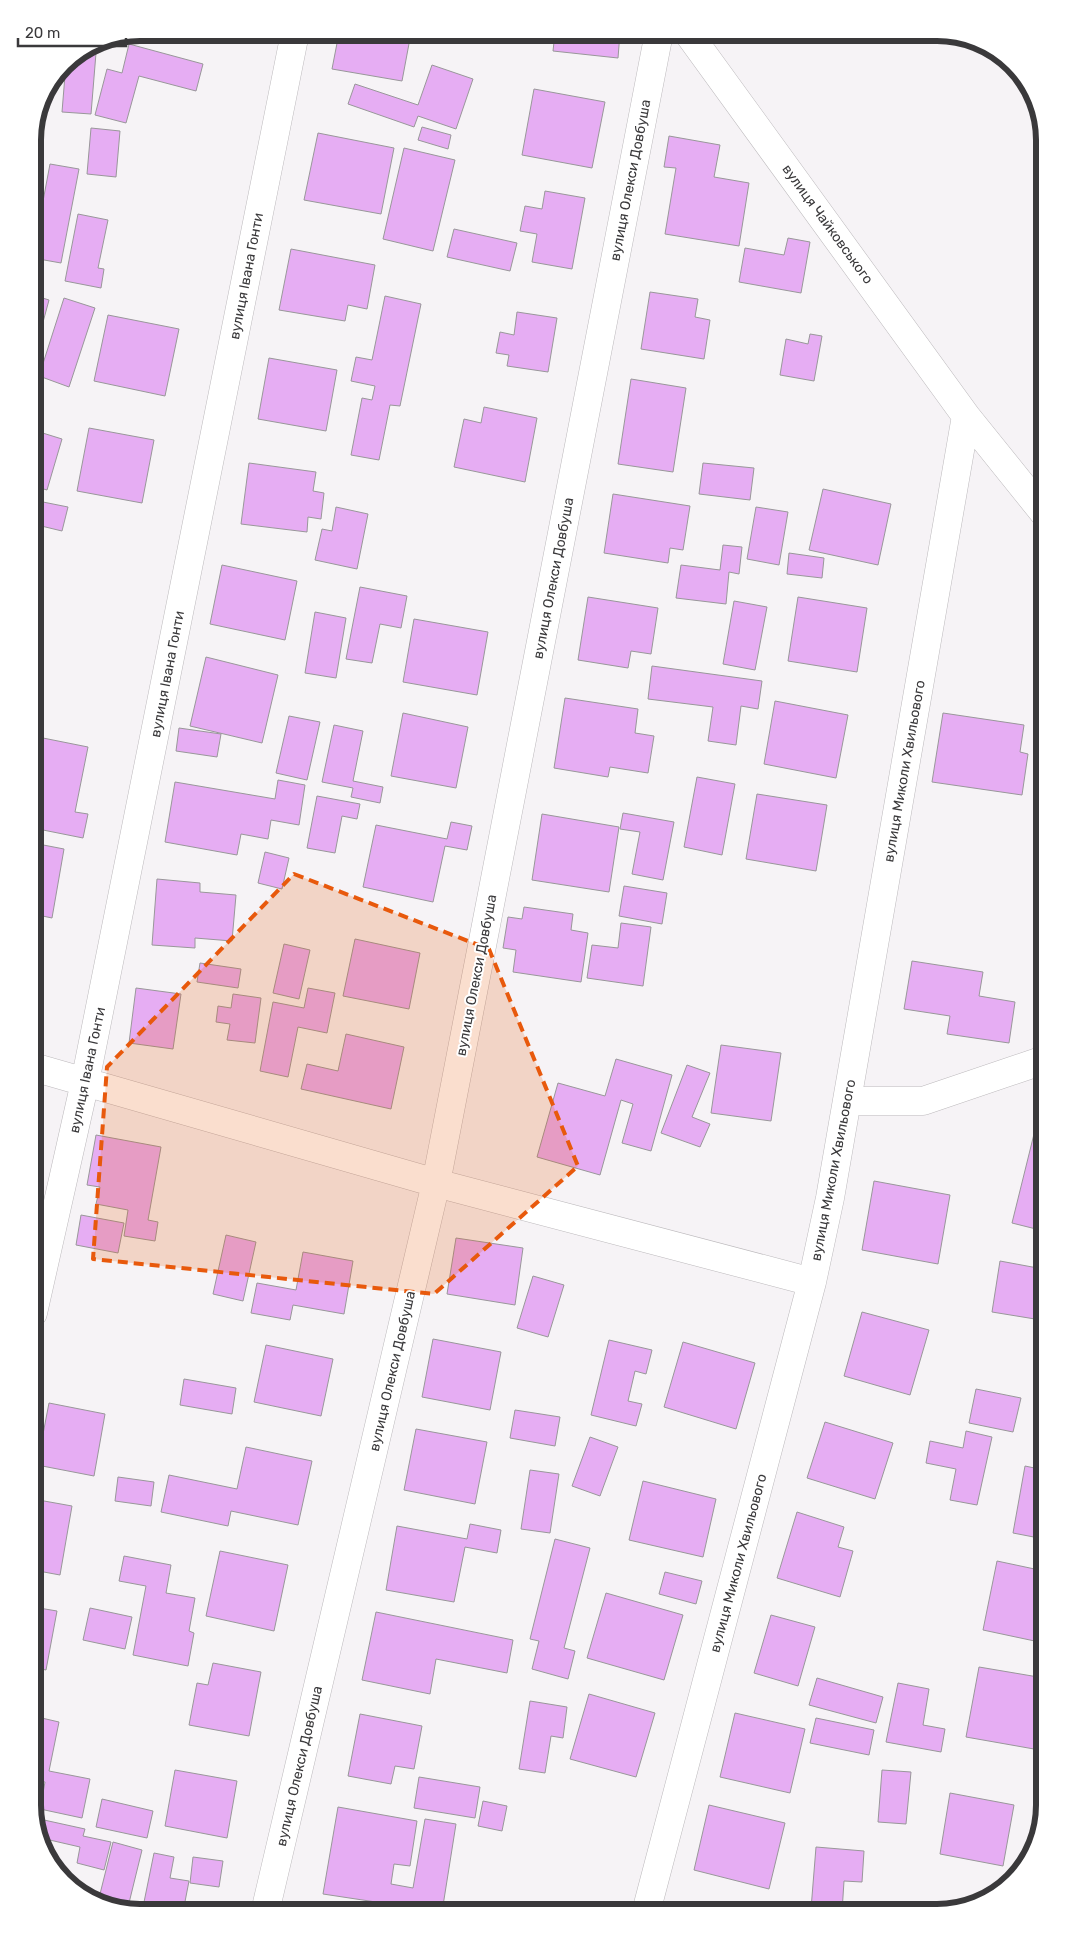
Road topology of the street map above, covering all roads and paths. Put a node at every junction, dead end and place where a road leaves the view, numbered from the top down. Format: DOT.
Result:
graph roads {
  1 [pos="293,41"];
  2 [pos="657,41"];
  3 [pos="694,41"];
  4 [pos="966,416"];
  5 [pos="1036,503"];
  6 [pos="1036,1063"];
  7 [pos="41,1069"];
  8 [pos="85,1082"];
  9 [pos="847,1101"];
  10 [pos="436,1183"];
  11 [pos="41,1277"];
  12 [pos="812,1282"];
  13 [pos="267,1904"];
  14 [pos="648,1904"];
  1 -- 8 [label="street, вулиця Івана Гонти"];
  2 -- 10 [label="street, вулиця Олекси Довбуша"];
  3 -- 4 [label="street, вулиця Чайковського"];
  4 -- 5 [label="street, вулиця Чайковського"];
  4 -- 9 [label="street, вулиця Миколи Хвильового"];
  6 -- 9 [label="street"];
  7 -- 8 [label="street"];
  8 -- 10 [label="street"];
  8 -- 11 [label="street, вулиця Івана Гонти"];
  9 -- 12 [label="street, вулиця Миколи Хвильового"];
  10 -- 12 [label="street"];
  10 -- 13 [label="street, вулиця Олекси Довбуша"];
  12 -- 14 [label="street, вулиця Миколи Хвильового"];
}
